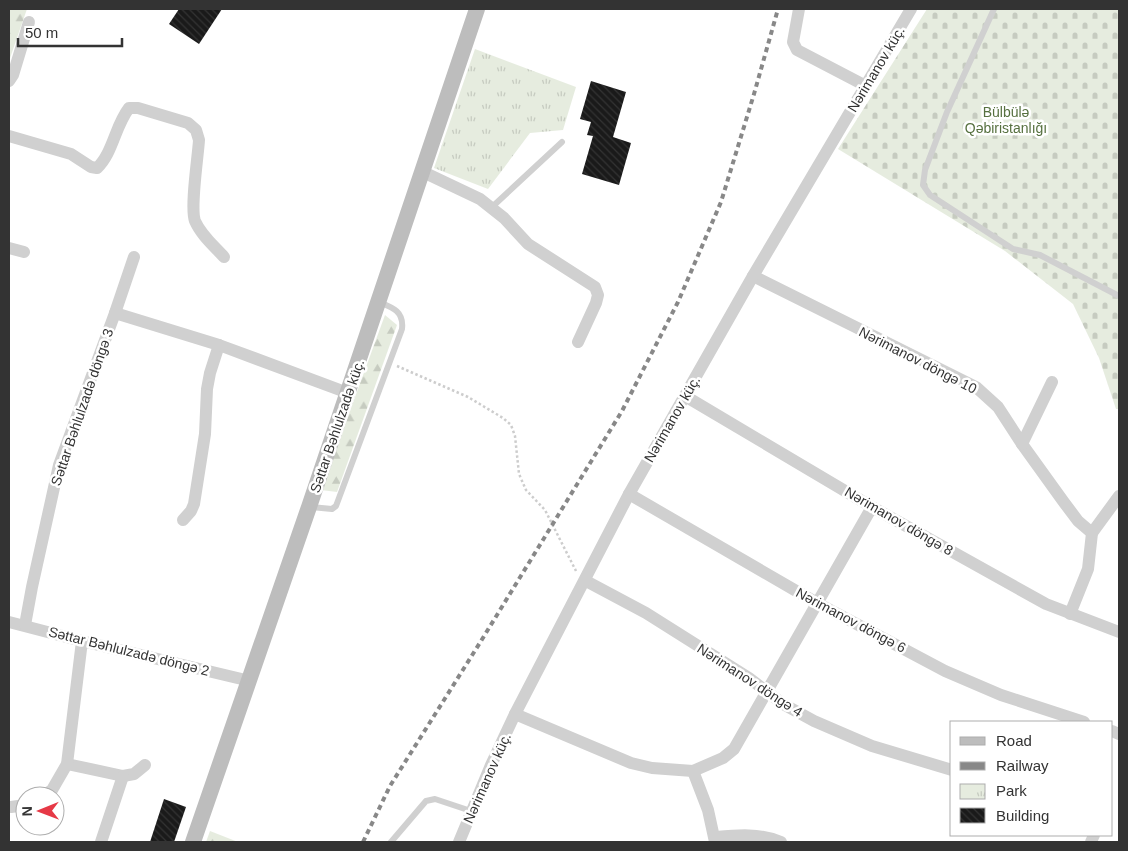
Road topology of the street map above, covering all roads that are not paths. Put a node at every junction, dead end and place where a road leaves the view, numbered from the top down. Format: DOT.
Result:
graph roads {
  1 [pos="799,9"];
  2 [pos="911,9"];
  3 [pos="994,9"];
  4 [pos="474,10"];
  5 [pos="29,22"];
  6 [pos="9,81"];
  7 [pos="866,86"];
  8 [pos="9,136"];
  9 [pos="562,142"];
  10 [pos="421,172"];
  11 [pos="492,207"];
  12 [pos="9,248"];
  13 [pos="24,252"];
  14 [pos="134,257"];
  15 [pos="224,257"];
  16 [pos="752,276"];
  17 [pos="1119,296"];
  18 [pos="379,302"];
  19 [pos="115,313"];
  20 [pos="578,342"];
  21 [pos="219,345"];
  22 [pos="1052,382"];
  23 [pos="348,393"];
  24 [pos="685,396"];
  25 [pos="1022,444"];
  26 [pos="629,494"];
  27 [pos="1119,496"];
  28 [pos="309,507"];
  29 [pos="872,507"];
  30 [pos="183,520"];
  31 [pos="1092,533"];
  32 [pos="586,581"];
  33 [pos="817,603"];
  34 [pos="1070,614"];
  35 [pos="9,622"];
  36 [pos="25,625"];
  37 [pos="1119,632"];
  38 [pos="82,641"];
  39 [pos="250,681"];
  40 [pos="766,691"];
  41 [pos="515,714"];
  42 [pos="1081,721"];
  43 [pos="67,764"];
  44 [pos="145,765"];
  45 [pos="950,769"];
  46 [pos="692,771"];
  47 [pos="123,776"];
  48 [pos="54,786"];
  49 [pos="471,811"];
  50 [pos="715,840"];
  51 [pos="101,842"];
  52 [pos="193,842"];
  53 [pos="391,842"];
  54 [pos="459,842"];
  55 [pos="781,842"];
  1 -- 7 [label="street"];
  2 -- 7 [label="street, Nərimanov küç."];
  3 -- 17 [label="lane"];
  4 -- 10 [label="main road, Səttar Bəhlulzadə küç."];
  5 -- 6 [label="street"];
  7 -- 16 [label="street, Nərimanov küç."];
  8 -- 15 [label="street"];
  9 -- 11 [label="lane"];
  10 -- 11 [label="street"];
  10 -- 18 [label="main road, Səttar Bəhlulzadə küç."];
  11 -- 20 [label="street"];
  12 -- 13 [label="street"];
  14 -- 19 [label="street"];
  16 -- 24 [label="street, Nərimanov küç."];
  16 -- 25 [label="street, Nərimanov döngə 10"];
  18 -- 23 [label="main road, Səttar Bəhlulzadə küç."];
  18 -- 28 [label="lane"];
  19 -- 21 [label="street, Səttar Bəhlulzadə döngə 3"];
  19 -- 36 [label="street, Səttar Bəhlulzadə döngə 3"];
  21 -- 23 [label="street, Səttar Bəhlulzadə döngə 3"];
  21 -- 30 [label="street"];
  22 -- 25 [label="street"];
  23 -- 28 [label="main road, Səttar Bəhlulzadə küç."];
  24 -- 26 [label="street, Nərimanov küç."];
  24 -- 29 [label="street, Nərimanov döngə 8"];
  25 -- 31 [label="street, Nərimanov döngə 10"];
  26 -- 32 [label="street, Nərimanov küç."];
  26 -- 33 [label="street, Nərimanov döngə 6"];
  27 -- 31 [label="street"];
  28 -- 39 [label="main road, Səttar Bəhlulzadə küç."];
  29 -- 33 [label="street"];
  29 -- 34 [label="street, Nərimanov döngə 8"];
  31 -- 34 [label="street"];
  32 -- 40 [label="street, Nərimanov döngə 4"];
  32 -- 41 [label="street, Nərimanov küç."];
  33 -- 40 [label="street"];
  33 -- 42 [label="street, Nərimanov döngə 6"];
  34 -- 37 [label="street, Nərimanov döngə 8"];
  35 -- 36 [label="street, Səttar Bəhlulzadə döngə 2"];
  36 -- 38 [label="street, Səttar Bəhlulzadə döngə 2"];
  38 -- 39 [label="street, Səttar Bəhlulzadə döngə 2"];
  38 -- 43 [label="street"];
  39 -- 52 [label="main road, Səttar Bəhlulzadə küç."];
  40 -- 45 [label="street, Nərimanov döngə 4"];
  40 -- 46 [label="street"];
  41 -- 46 [label="street"];
  41 -- 49 [label="street, Nərimanov küç."];
  43 -- 47 [label="street"];
  43 -- 48 [label="street"];
  44 -- 47 [label="street"];
  46 -- 50 [label="street"];
  47 -- 51 [label="street"];
  49 -- 53 [label="lane"];
  49 -- 54 [label="street, Nərimanov küç."];
  50 -- 55 [label="street"];
}
